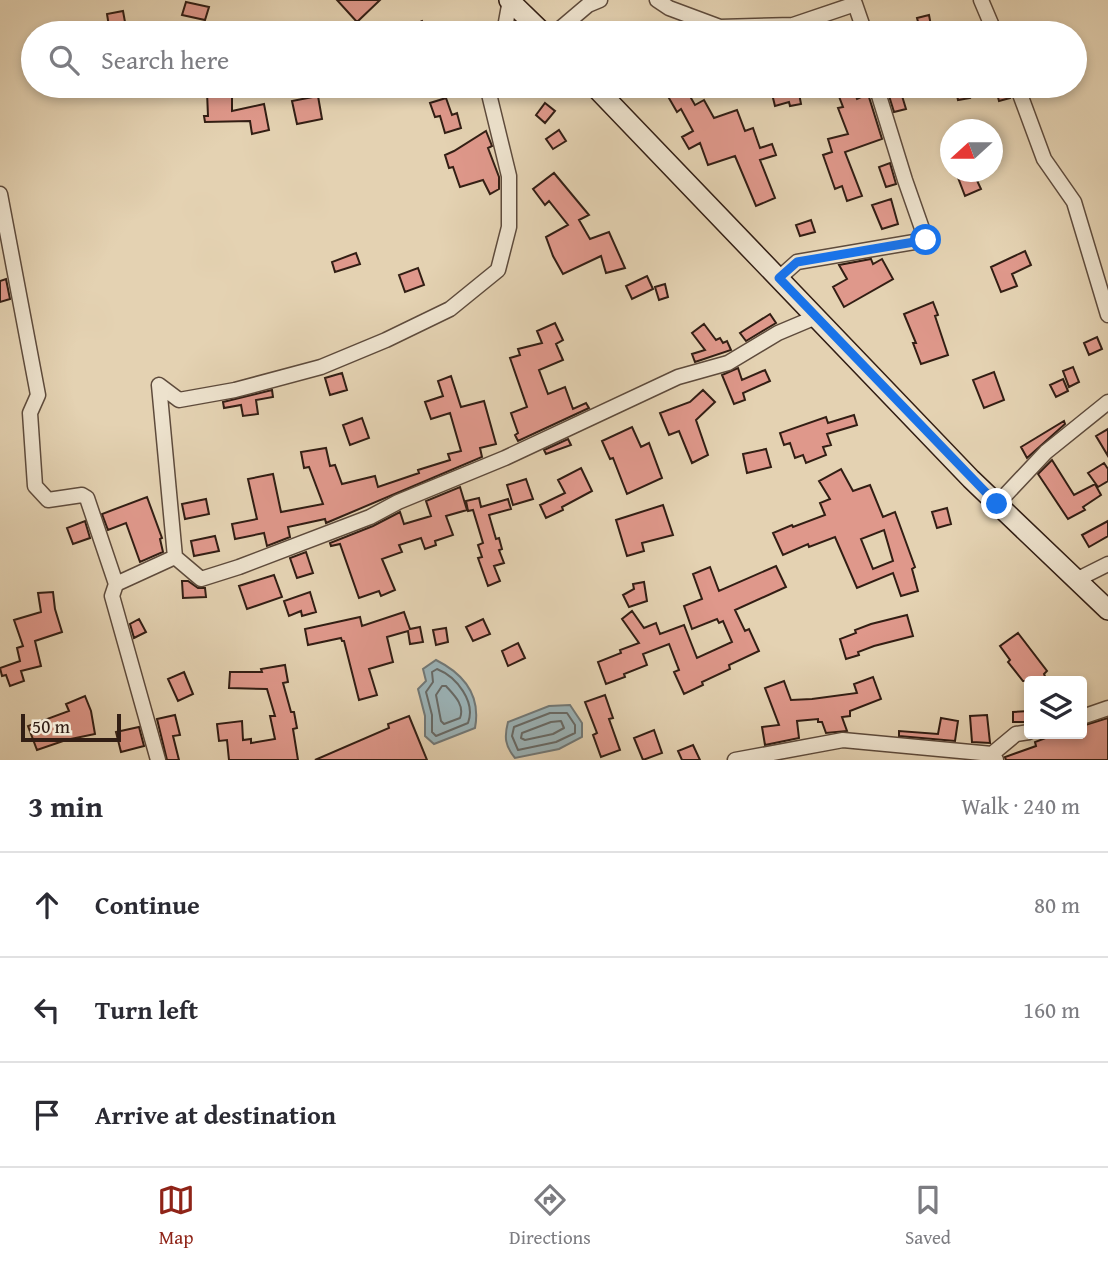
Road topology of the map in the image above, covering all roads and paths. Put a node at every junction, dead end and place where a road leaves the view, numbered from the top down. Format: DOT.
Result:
graph roads {
  1 [pos="509,0"];
  2 [pos="600,0"];
  3 [pos="657,0"];
  4 [pos="981,0"];
  5 [pos="506,21"];
  6 [pos="531,21"];
  7 [pos="569,21"];
  8 [pos="704,21"];
  9 [pos="802,21"];
  10 [pos="861,21"];
  11 [pos="990,21"];
  12 [pos="490,98"];
  13 [pos="606,98"];
  14 [pos="880,98"];
  15 [pos="1021,98"];
  16 [pos="0,194"];
  17 [pos="779,278"];
  18 [pos="1108,315"];
  19 [pos="816,317"];
  20 [pos="1108,401"];
  21 [pos="997,504"];
  22 [pos="175,557"];
  23 [pos="1108,564"];
  24 [pos="1076,580"];
  25 [pos="116,584"];
  26 [pos="1108,610"];
  27 [pos="1108,708"];
  28 [pos="1087,715"];
  29 [pos="1024,733"];
  30 [pos="994,757"];
  31 [pos="158,760"];
  32 [pos="735,760"];
  1 -- 5 [label="street"];
  1 -- 6 [label="street"];
  2 -- 7 [label="street"];
  3 -- 8 [label="street"];
  4 -- 11 [label="street"];
  9 -- 10 [label="street"];
  12 -- 22 [label="street"];
  13 -- 17 [label="street"];
  14 -- 17 [label="street"];
  15 -- 18 [label="street"];
  16 -- 25 [label="street"];
  17 -- 19 [label="street"];
  19 -- 21 [label="street"];
  19 -- 22 [label="street"];
  20 -- 21 [label="street"];
  21 -- 24 [label="street"];
  22 -- 25 [label="street"];
  23 -- 24 [label="street"];
  24 -- 26 [label="street"];
  25 -- 31 [label="street"];
  27 -- 28 [label="street"];
  29 -- 30 [label="street"];
  30 -- 32 [label="street"];
}
